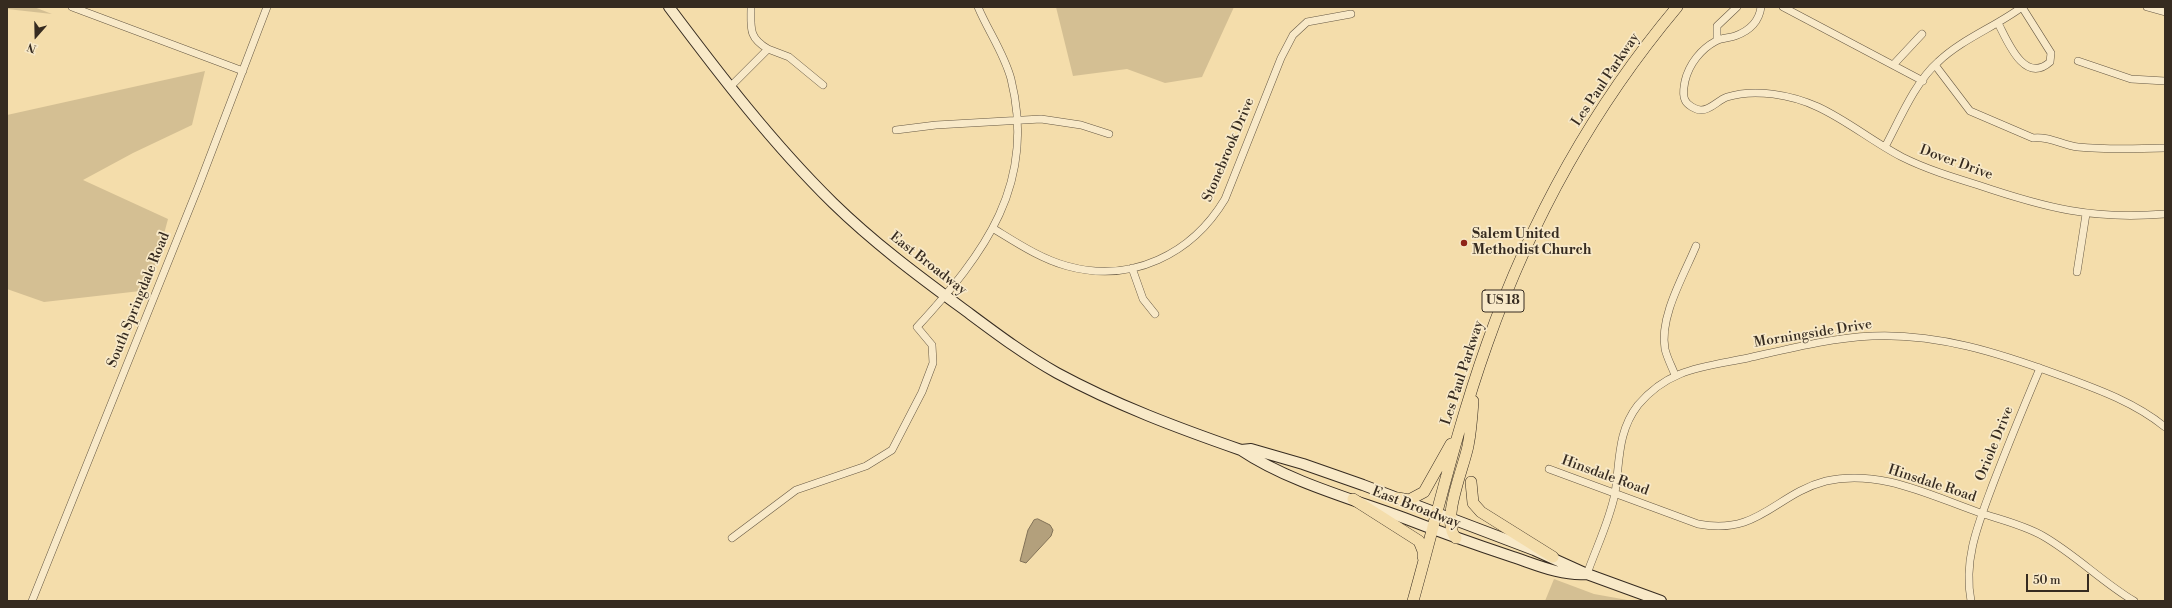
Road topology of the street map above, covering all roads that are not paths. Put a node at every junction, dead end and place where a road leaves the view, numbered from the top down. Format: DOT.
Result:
graph roads {
  1 [pos="72,7"];
  2 [pos="267,7"];
  3 [pos="669,7"];
  4 [pos="751,7"];
  5 [pos="978,7"];
  6 [pos="1677,7"];
  7 [pos="1737,7"];
  8 [pos="1761,7"];
  9 [pos="1783,7"];
  10 [pos="2022,7"];
  11 [pos="2147,7"];
  12 [pos="2165,12"];
  13 [pos="1351,14"];
  14 [pos="1998,23"];
  15 [pos="1922,34"];
  16 [pos="1717,40"];
  17 [pos="768,49"];
  18 [pos="2078,61"];
  19 [pos="1894,64"];
  20 [pos="1935,65"];
  21 [pos="243,70"];
  22 [pos="1923,81"];
  23 [pos="2165,81"];
  24 [pos="824,85"];
  25 [pos="730,87"];
  26 [pos="1018,121"];
  27 [pos="896,130"];
  28 [pos="1109,134"];
  29 [pos="1885,147"];
  30 [pos="2165,148"];
  31 [pos="2086,214"];
  32 [pos="2165,214"];
  33 [pos="994,229"];
  34 [pos="1696,246"];
  35 [pos="1132,268"];
  36 [pos="2077,272"];
  37 [pos="946,296"];
  38 [pos="1154,314"];
  39 [pos="2040,368"];
  40 [pos="1675,375"];
  41 [pos="1475,382"];
  42 [pos="2165,427"];
  43 [pos="1461,428"];
  44 [pos="1241,450"];
  45 [pos="1549,469"];
  46 [pos="1471,482"];
  47 [pos="1615,493"];
  48 [pos="1398,498"];
  49 [pos="1353,499"];
  50 [pos="1437,514"];
  51 [pos="1982,514"];
  52 [pos="1455,521"];
  53 [pos="1433,529"];
  54 [pos="732,538"];
  55 [pos="1456,538"];
  56 [pos="1553,557"];
  57 [pos="1424,562"];
  58 [pos="1587,574"];
  59 [pos="32,601"];
  60 [pos="1413,601"];
  61 [pos="1661,601"];
  62 [pos="1971,601"];
  63 [pos="2134,601"];
  1 -- 21 [label="street"];
  2 -- 21 [label="street, South Springdale Road"];
  3 -- 25 [label="main road, East Broadway"];
  4 -- 17 [label="street"];
  5 -- 26 [label="street"];
  6 -- 41 [label="main road, Les Paul Parkway / US 18"];
  7 -- 16 [label="street"];
  8 -- 16 [label="street"];
  9 -- 19 [label="street"];
  10 -- 14 [label="street"];
  10 -- 14 [label="street"];
  11 -- 12 [label="street"];
  13 -- 35 [label="street, Stonebrook Drive"];
  14 -- 20 [label="street"];
  15 -- 19 [label="street"];
  16 -- 29 [label="street, Dover Drive"];
  17 -- 24 [label="street"];
  17 -- 25 [label="street"];
  18 -- 23 [label="street"];
  19 -- 22 [label="street"];
  20 -- 22 [label="street"];
  20 -- 30 [label="street"];
  21 -- 59 [label="street, South Springdale Road"];
  22 -- 29 [label="street"];
  25 -- 37 [label="main road, East Broadway"];
  26 -- 27 [label="street"];
  26 -- 28 [label="street"];
  26 -- 33 [label="street"];
  29 -- 31 [label="street, Dover Drive"];
  31 -- 32 [label="street, Dover Drive"];
  31 -- 36 [label="street"];
  33 -- 35 [label="street, Stonebrook Drive"];
  33 -- 37 [label="street"];
  34 -- 40 [label="street"];
  35 -- 38 [label="street"];
  37 -- 44 [label="main road, East Broadway"];
  37 -- 54 [label="street"];
  39 -- 40 [label="street, Morningside Drive"];
  39 -- 42 [label="street, Morningside Drive"];
  39 -- 51 [label="street, Oriole Drive"];
  40 -- 47 [label="street, Morningside Drive"];
  41 -- 43 [label="main road, Les Paul Parkway / US 18"];
  41 -- 52 [label="main road"];
  43 -- 48 [label="main road"];
  43 -- 50 [label="main road, Les Paul Parkway / US 18"];
  44 -- 48 [label="main road, East Broadway"];
  44 -- 49 [label="main road, East Broadway"];
  45 -- 47 [label="street, Hinsdale Road"];
  46 -- 56 [label="main road"];
  47 -- 51 [label="street, Hinsdale Road"];
  47 -- 58 [label="street, Morningside Drive"];
  48 -- 50 [label="main road, East Broadway"];
  49 -- 53 [label="main road, East Broadway"];
  49 -- 57 [label="main road"];
  50 -- 52 [label="main road, East Broadway"];
  50 -- 53 [label="main road, Les Paul Parkway / US 18"];
  51 -- 62 [label="street, Oriole Drive"];
  51 -- 63 [label="street, Hinsdale Road"];
  52 -- 55 [label="main road"];
  52 -- 56 [label="main road, East Broadway"];
  53 -- 55 [label="main road, East Broadway"];
  53 -- 57 [label="main road, Les Paul Parkway / US 18"];
  55 -- 58 [label="main road, East Broadway"];
  56 -- 58 [label="main road, East Broadway"];
  57 -- 60 [label="main road, Les Paul Parkway / US 18"];
  58 -- 61 [label="main road, East Broadway"];
}
